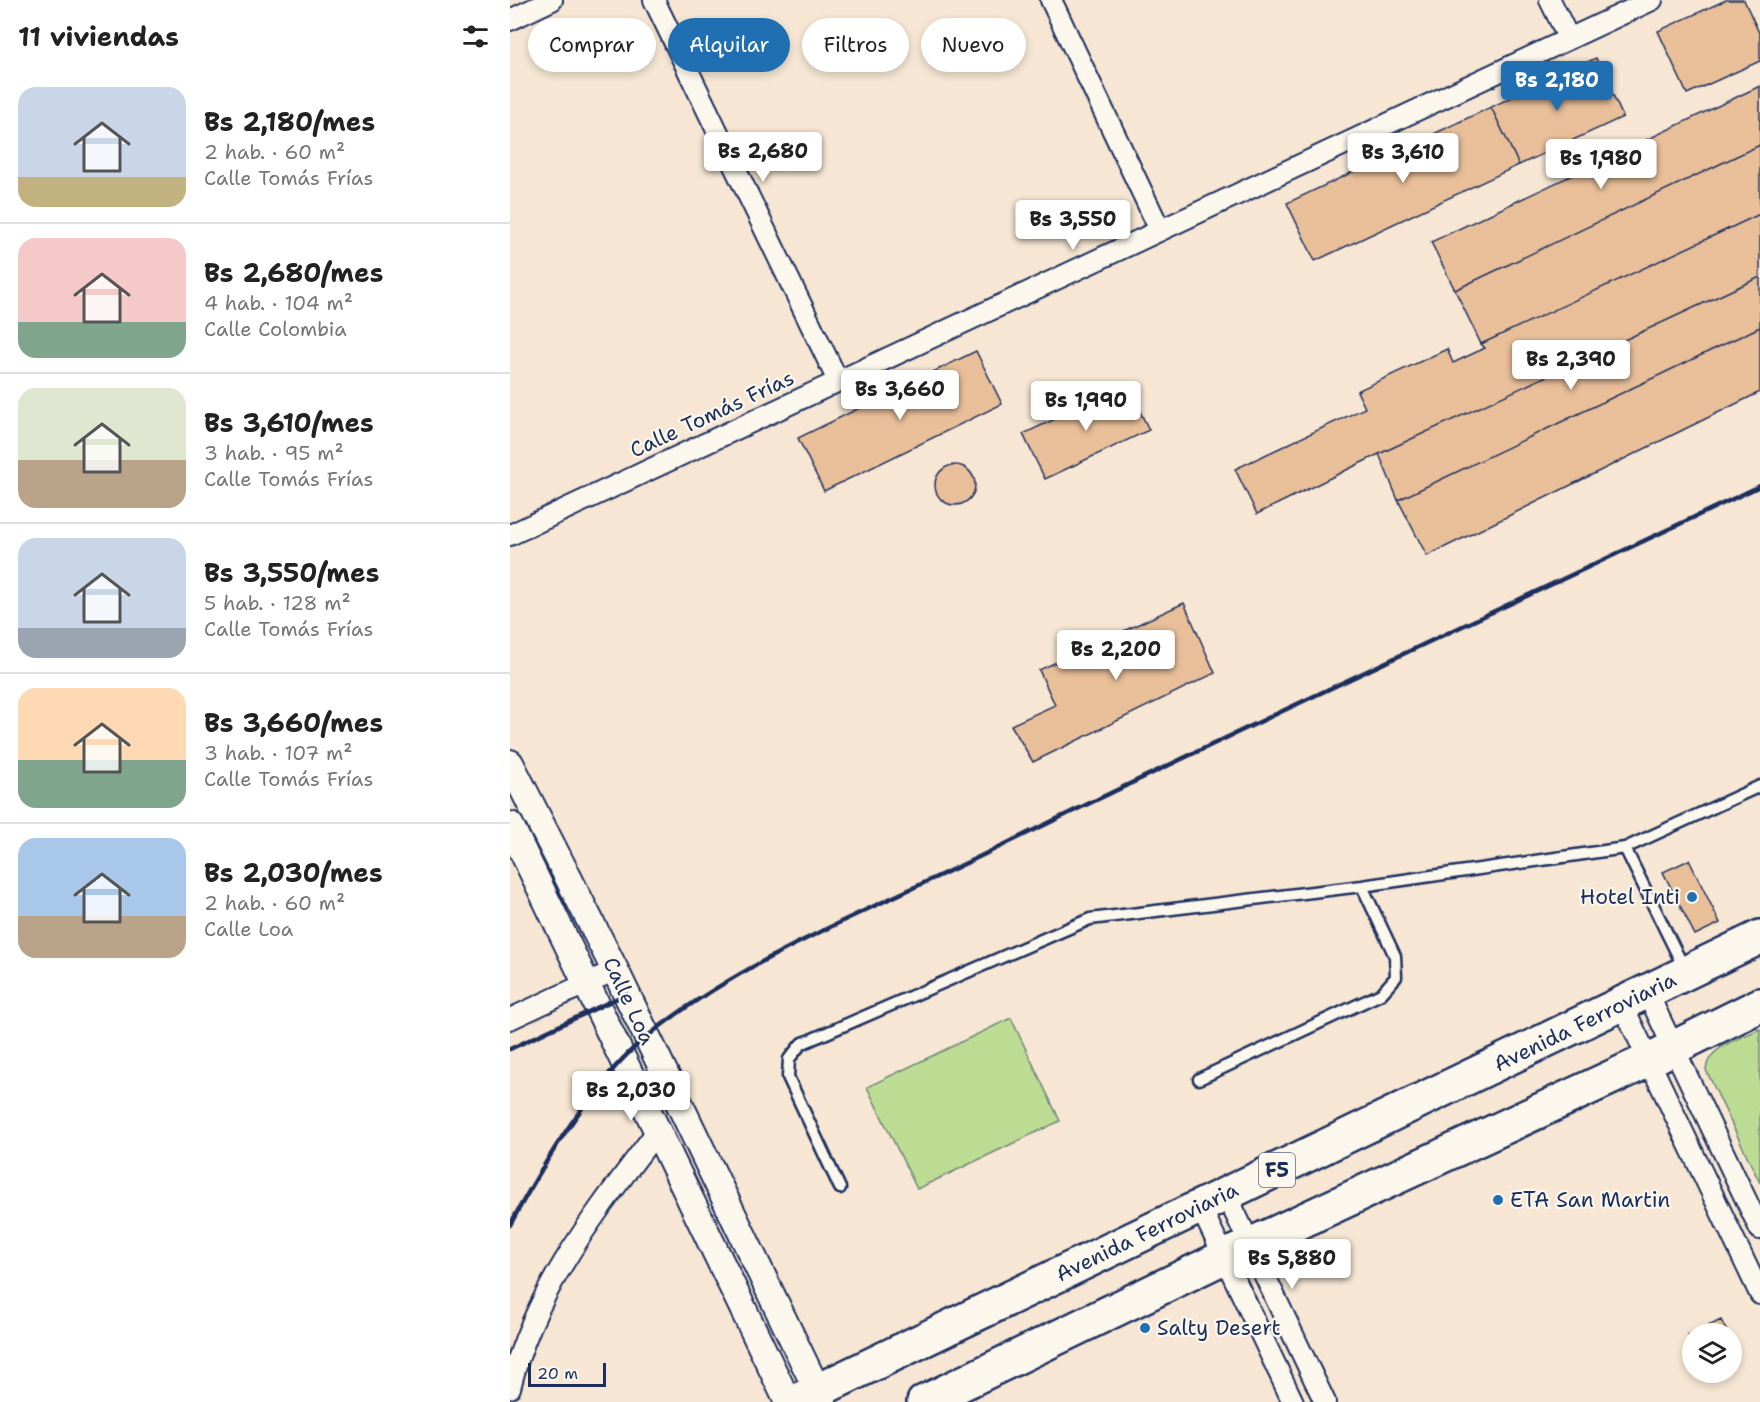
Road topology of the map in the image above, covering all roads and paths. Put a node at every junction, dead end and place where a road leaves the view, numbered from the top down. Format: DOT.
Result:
graph roads {
  1 [pos="552,0"];
  2 [pos="654,0"];
  3 [pos="1051,0"];
  4 [pos="1550,0"];
  5 [pos="1652,0"];
  6 [pos="510,20"];
  7 [pos="1569,39"];
  8 [pos="1160,230"];
  9 [pos="838,381"];
  10 [pos="510,535"];
  11 [pos="510,763"];
  12 [pos="1760,786"];
  13 [pos="510,825"];
  14 [pos="1625,848"];
  15 [pos="1362,886"];
  16 [pos="1760,937"];
  17 [pos="615,970"];
  18 [pos="1687,973"];
  19 [pos="589,984"];
  20 [pos="1634,998"];
  21 [pos="1760,1005"];
  22 [pos="510,1019"];
  23 [pos="1661,1054"];
  24 [pos="1199,1079"];
  25 [pos="658,1130"];
  26 [pos="840,1188"];
  27 [pos="1213,1200"];
  28 [pos="1760,1229"];
  29 [pos="1237,1251"];
  30 [pos="1760,1294"];
  31 [pos="510,1388"];
  32 [pos="805,1399"];
  33 [pos="924,1402"];
  34 [pos="1293,1402"];
  35 [pos="1325,1402"];
  1 -- 6 [label="street"];
  2 -- 9 [label="street"];
  3 -- 8 [label="street"];
  4 -- 7 [label="street"];
  5 -- 7 [label="street, Calle Tomás Frías"];
  7 -- 8 [label="street, Calle Tomás Frías"];
  8 -- 9 [label="street, Calle Tomás Frías"];
  9 -- 10 [label="street, Calle Tomás Frías"];
  11 -- 17 [label="street, Calle Loa"];
  12 -- 14 [label="lane"];
  13 -- 19 [label="street, Calle Loa"];
  14 -- 15 [label="lane"];
  14 -- 18 [label="lane"];
  15 -- 24 [label="lane"];
  15 -- 26 [label="lane"];
  16 -- 18 [label="highway, Avenida Ferroviaria / F5"];
  17 -- 19 [label="street"];
  17 -- 32 [label="street, Calle Loa"];
  18 -- 20 [label="highway, Avenida Ferroviaria / F5"];
  19 -- 22 [label="street"];
  19 -- 25 [label="street, Calle Loa"];
  20 -- 23 [label="street"];
  20 -- 23 [label="street"];
  20 -- 27 [label="highway, Avenida Ferroviaria / F5"];
  21 -- 23 [label="highway"];
  23 -- 28 [label="street"];
  23 -- 29 [label="highway"];
  23 -- 30 [label="street"];
  25 -- 31 [label="street"];
  25 -- 32 [label="street, Calle Loa"];
  27 -- 29 [label="street"];
  27 -- 29 [label="street"];
  27 -- 32 [label="highway, Avenida Ferroviaria / F5"];
  29 -- 33 [label="highway"];
  29 -- 34 [label="street"];
  29 -- 35 [label="street"];
}
